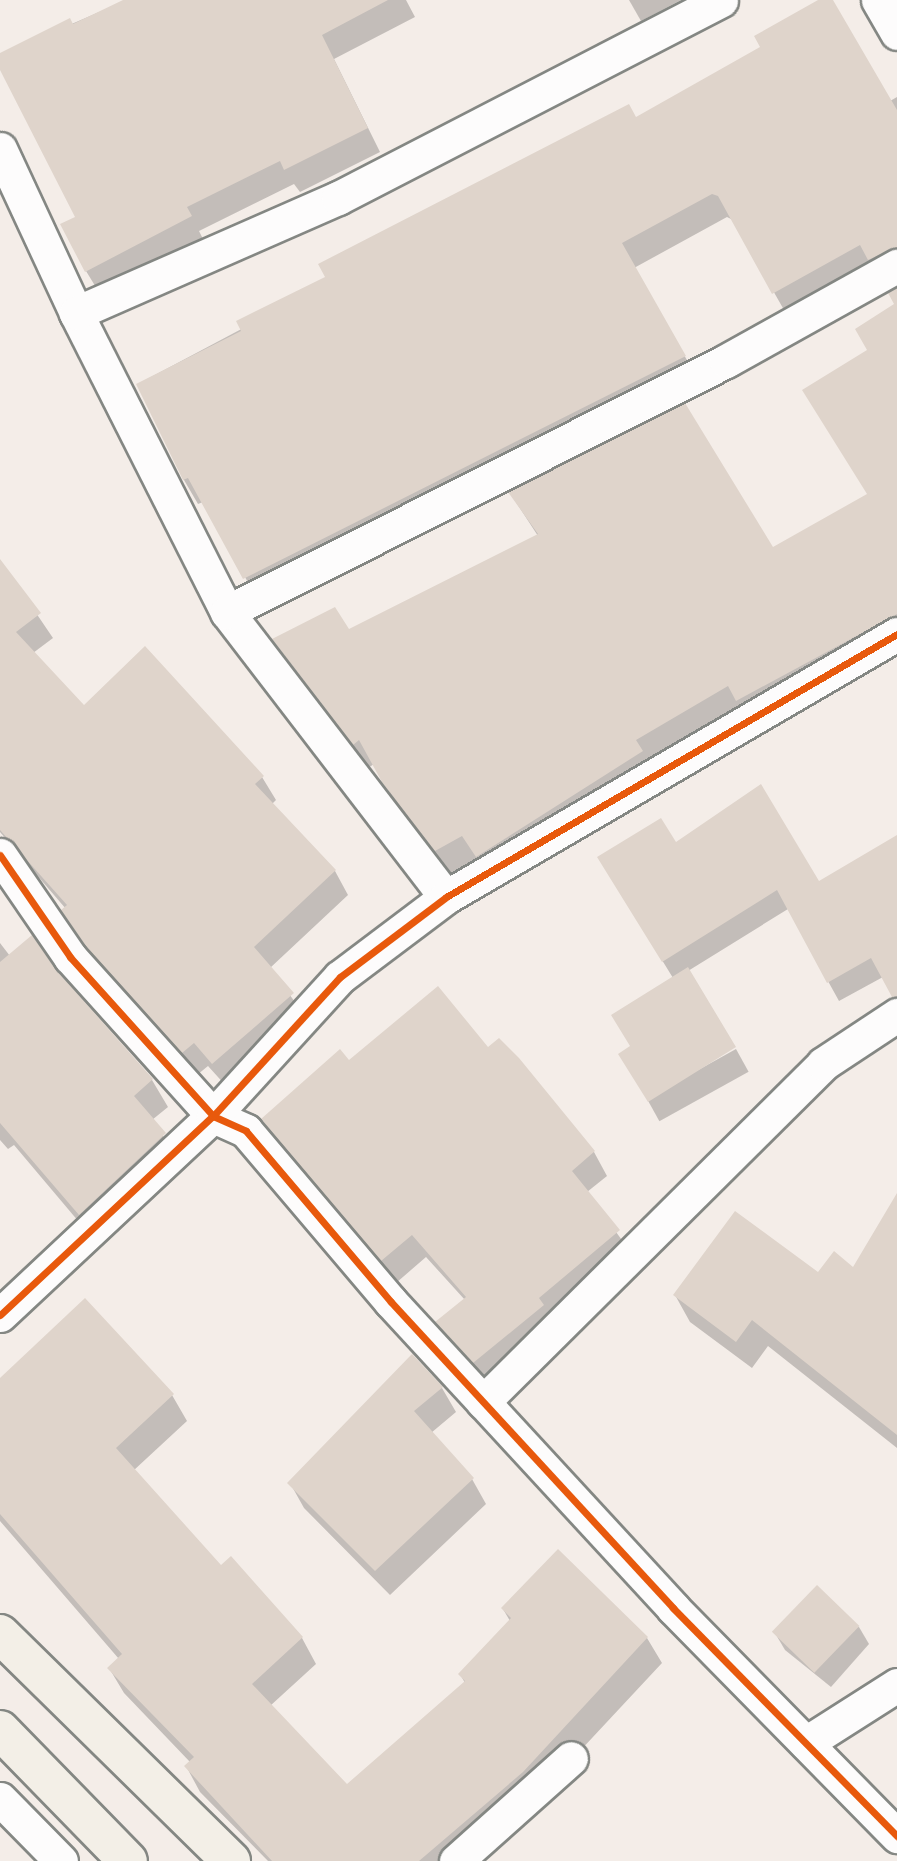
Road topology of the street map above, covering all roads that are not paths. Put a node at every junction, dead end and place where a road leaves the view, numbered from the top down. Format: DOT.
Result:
graph roads {
  1 [pos="721,0"];
  2 [pos="878,0"];
  3 [pos="897,33"];
  4 [pos="0,149"];
  5 [pos="897,266"];
  6 [pos="76,313"];
  7 [pos="227,612"];
  8 [pos="894,641"];
  9 [pos="0,855"];
  10 [pos="446,897"];
  11 [pos="897,1015"];
  12 [pos="213,1116"];
  13 [pos="0,1315"];
  14 [pos="483,1402"];
  15 [pos="0,1634"];
  16 [pos="897,1685"];
  17 [pos="0,1730"];
  18 [pos="806,1743"];
  19 [pos="571,1758"];
  20 [pos="0,1799"];
  21 [pos="897,1836"];
  22 [pos="61,1861"];
  23 [pos="128,1861"];
  24 [pos="231,1861"];
  25 [pos="456,1861"];
  1 -- 6 [label="street"];
  2 -- 3 [label="street"];
  4 -- 6 [label="street"];
  5 -- 7 [label="street"];
  6 -- 7 [label="street"];
  7 -- 10 [label="street"];
  8 -- 10 [label="street"];
  9 -- 12 [label="street"];
  10 -- 12 [label="street"];
  11 -- 14 [label="street"];
  12 -- 13 [label="street"];
  12 -- 14 [label="street"];
  14 -- 18 [label="street"];
  15 -- 24 [label="main road"];
  16 -- 18 [label="street"];
  17 -- 23 [label="main road"];
  18 -- 21 [label="street"];
  19 -- 25 [label="street"];
  20 -- 22 [label="street"];
}
